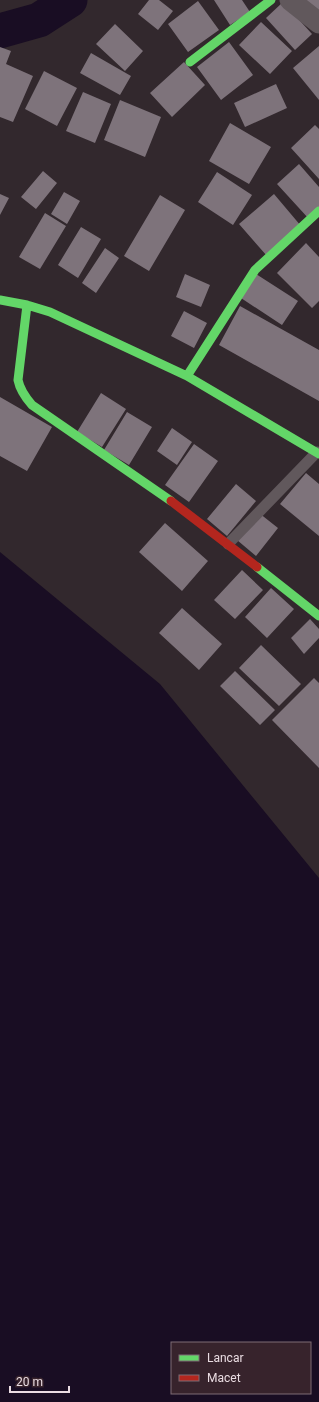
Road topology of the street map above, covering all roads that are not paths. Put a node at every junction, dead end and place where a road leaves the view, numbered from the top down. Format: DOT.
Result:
graph roads {
  1 [pos="271,0"];
  2 [pos="290,0"];
  3 [pos="319,23"];
  4 [pos="190,62"];
  5 [pos="319,211"];
  6 [pos="0,300"];
  7 [pos="27,305"];
  8 [pos="187,376"];
  9 [pos="318,452"];
  10 [pos="228,544"];
  11 [pos="319,616"];
  1 -- 4 [label="street"];
  2 -- 3 [label="street"];
  5 -- 8 [label="street"];
  6 -- 7 [label="street"];
  7 -- 8 [label="street"];
  7 -- 10 [label="street"];
  8 -- 9 [label="street"];
  9 -- 10 [label="lane"];
  10 -- 11 [label="street"];
}
